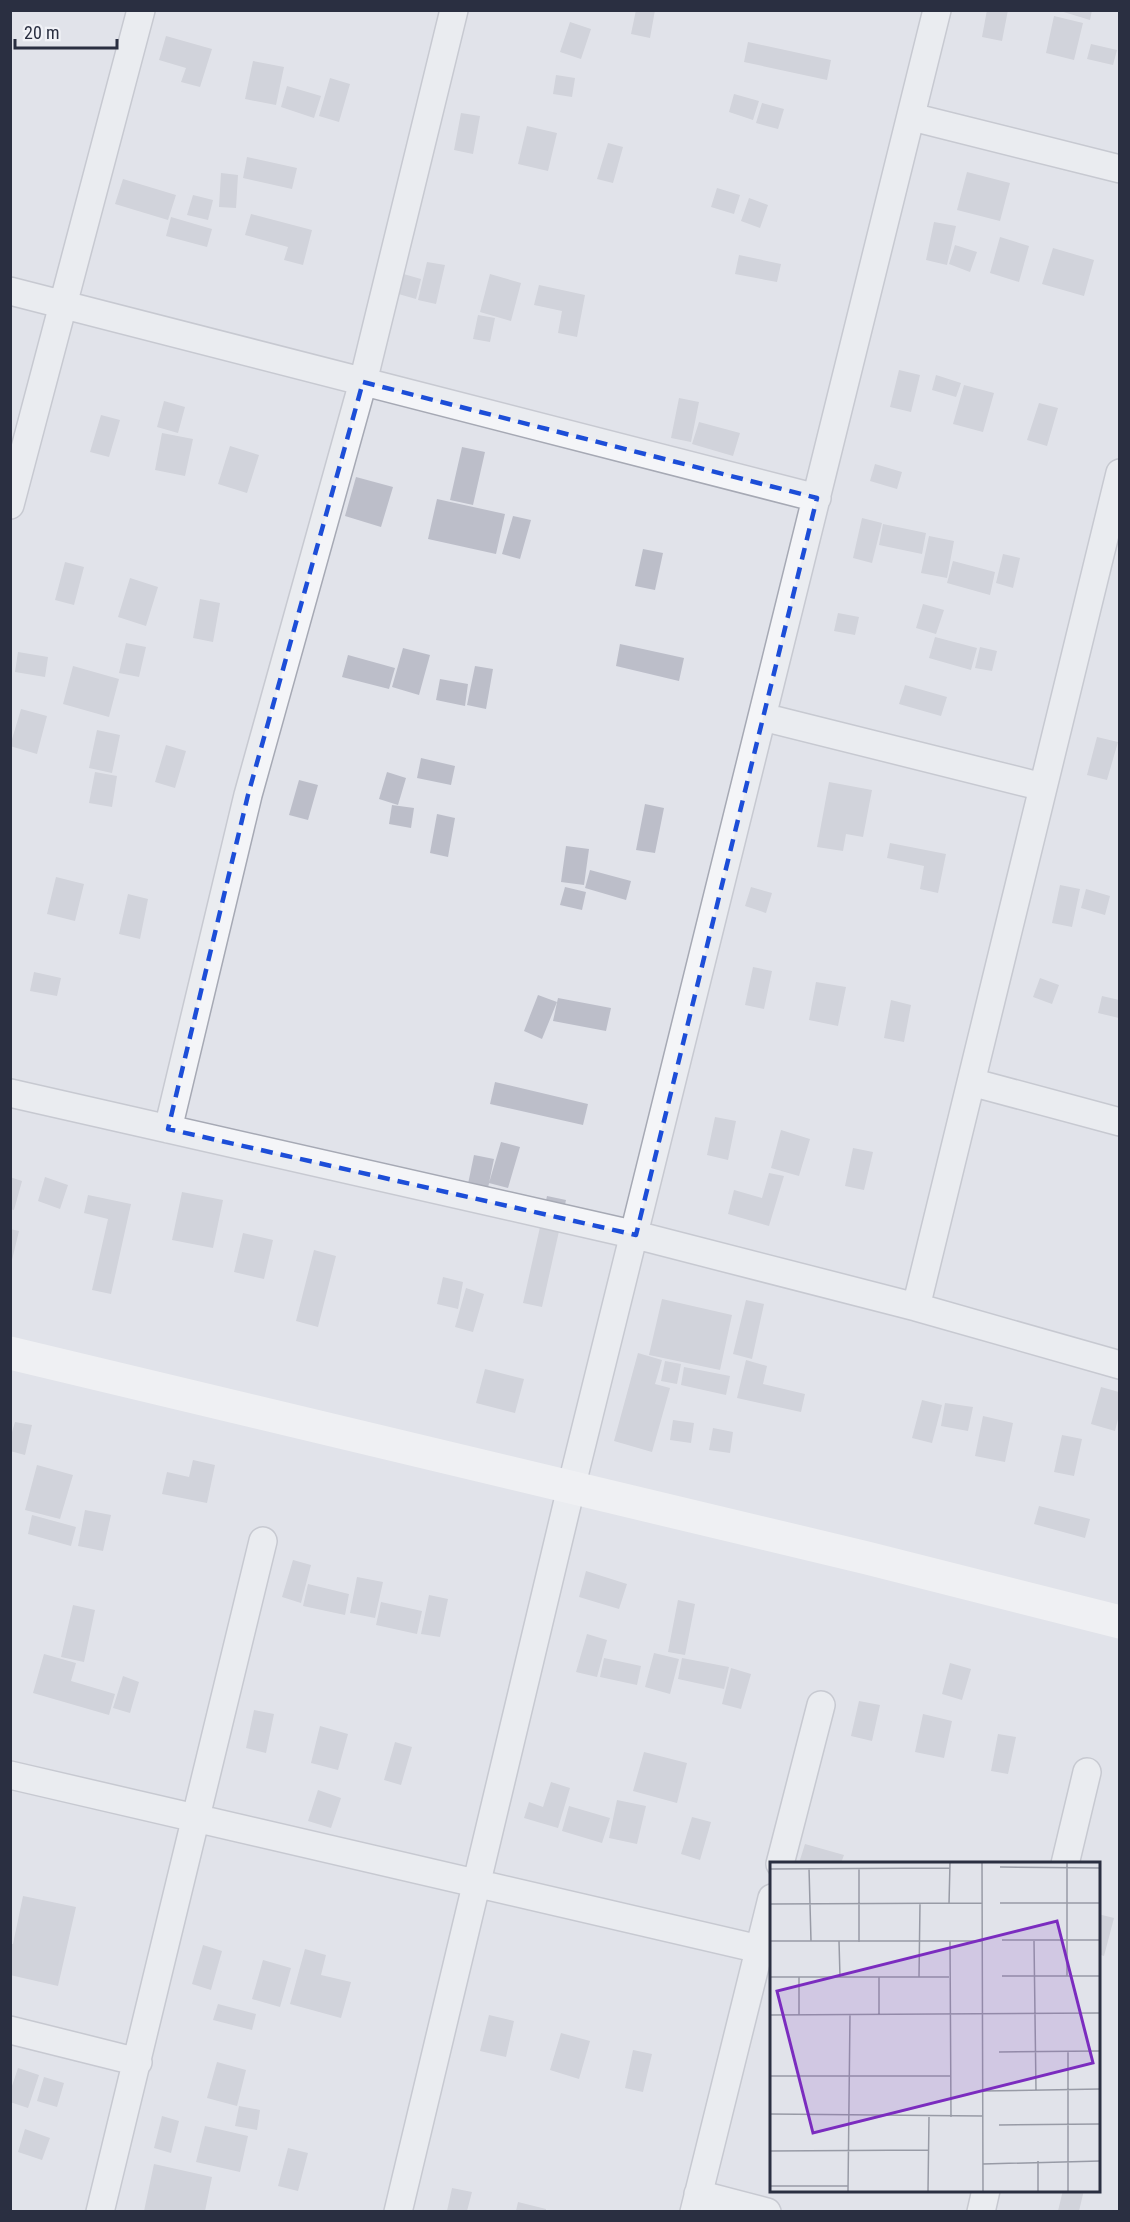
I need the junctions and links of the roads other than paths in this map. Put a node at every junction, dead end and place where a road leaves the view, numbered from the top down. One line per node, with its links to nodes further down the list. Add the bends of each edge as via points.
1 (141, 10): 7 (street)
2 (454, 10): 8 (street)
3 (937, 10): 4 (street)
4 (912, 117): 5 (street); 10 (street)
5 (1119, 169)
6 (10, 291): 7 (street)
7 (63, 306): 8 (street); 11 (street)
8 (363, 382): 10 (street); 17 (street, via 248,795)
9 (1118, 486): 13 (street)
10 (818, 498): 12 (street)
11 (10, 505)
12 (764, 717): 13 (street); 18 (street)
13 (1043, 787): 14 (street)
14 (970, 1082): 16 (street); 19 (street)
15 (10, 1093): 17 (street)
16 (1119, 1122)
17 (168, 1129): 18 (street)
18 (636, 1234): 19 (street); 22 (street)
19 (916, 1307): 21 (street)
20 (10, 1353): 22 (street)
21 (1119, 1365)
22 (571, 1488): 24 (street); 31 (street)
23 (263, 1541): 28 (street)
24 (1119, 1622)
25 (821, 1705): 29 (street)
26 (1088, 1772): 30 (street)
27 (10, 1775): 28 (street)
28 (196, 1820): 31 (street); 35 (street)
29 (780, 1862)
30 (1065, 1862)
31 (476, 1885): 33 (street); 39 (street)
32 (770, 1907): 33 (street)
33 (765, 1951): 37 (street)
34 (10, 2030): 35 (street)
35 (138, 2062): 38 (street)
36 (986, 2192): 41 (street)
37 (696, 2203): 40 (street)
38 (100, 2211)
39 (398, 2211)
40 (767, 2211)
41 (981, 2211)

